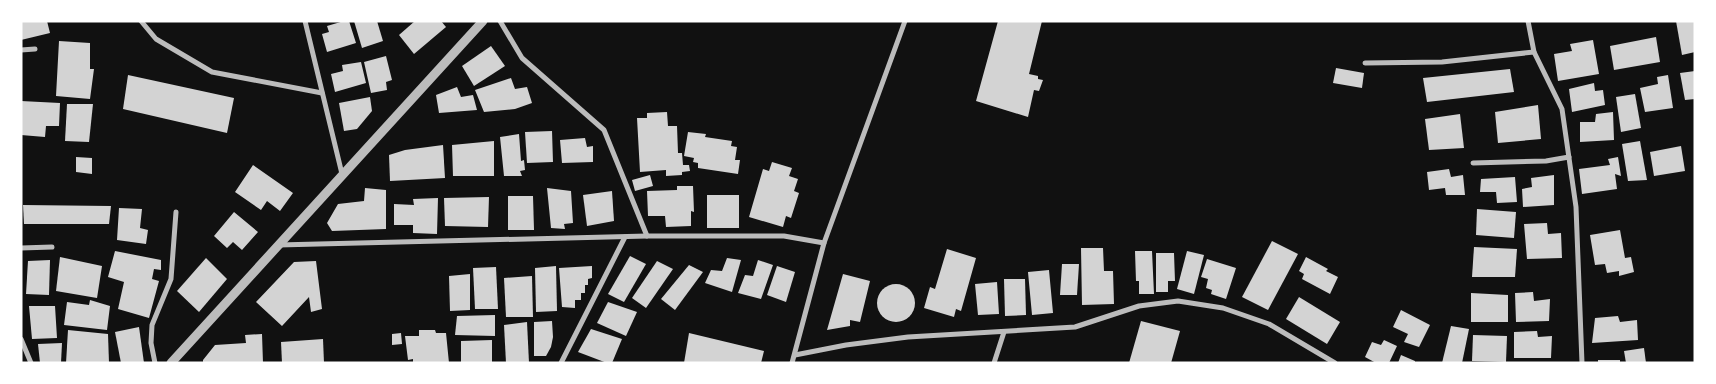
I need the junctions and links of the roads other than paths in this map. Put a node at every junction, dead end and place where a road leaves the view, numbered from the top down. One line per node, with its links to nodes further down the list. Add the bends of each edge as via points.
1 (140, 21): 11 (street, via 156,39 212,72)
2 (305, 21): 11 (street)
3 (483, 21): 14 (street)
4 (500, 21): 16 (street, via 522,58 604,130)
5 (905, 21): 18 (street)
6 (1528, 21): 9 (street)
7 (21, 50): 8 (street)
8 (35, 50)
9 (1534, 52): 10 (street, via 1442,62); 12 (street, via 1562,109)
10 (1365, 63)
11 (322, 93): 14 (street)
12 (1569, 157): 13 (street, via 1546,161); 32 (street, via 1576,207)
13 (1473, 163)
14 (342, 174): 19 (street)
15 (176, 212): 26 (street, via 171,279 152,325)
16 (647, 236): 17 (street); 18 (street, via 784,236)
17 (625, 237): 19 (street); 28 (street)
18 (824, 243): 24 (street)
19 (278, 245): 27 (street)
20 (52, 247): 21 (street)
21 (21, 248)
22 (1004, 332): 24 (street, via 908,337); 30 (street); 31 (street, via 1075,327 1139,306 1178,301 1223,308 1269,324)
23 (21, 339): 25 (street)
24 (795, 355): 29 (street)
25 (31, 363)
26 (155, 363)
27 (171, 363)
28 (561, 363)
29 (792, 363)
30 (994, 363)
31 (1335, 363)
32 (1582, 363)

